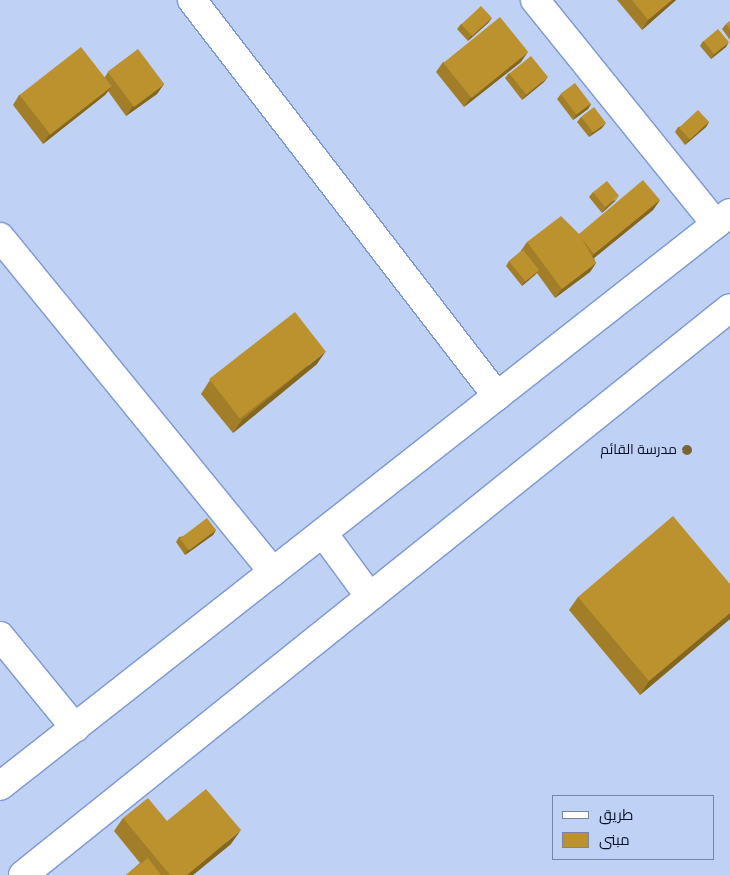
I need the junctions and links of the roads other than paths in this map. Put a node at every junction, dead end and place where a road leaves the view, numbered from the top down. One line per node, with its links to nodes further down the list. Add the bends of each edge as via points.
1 (192, 0): 6 (street)
2 (535, 0): 3 (street)
3 (723, 219): 6 (street)
4 (0, 237): 8 (street)
5 (730, 308): 9 (street)
6 (497, 396): 7 (street)
7 (323, 533): 8 (street); 9 (street)
8 (273, 572): 11 (street)
9 (370, 597): 13 (street)
10 (0, 636): 11 (street)
11 (75, 728): 12 (street)
12 (0, 786)
13 (23, 875)

